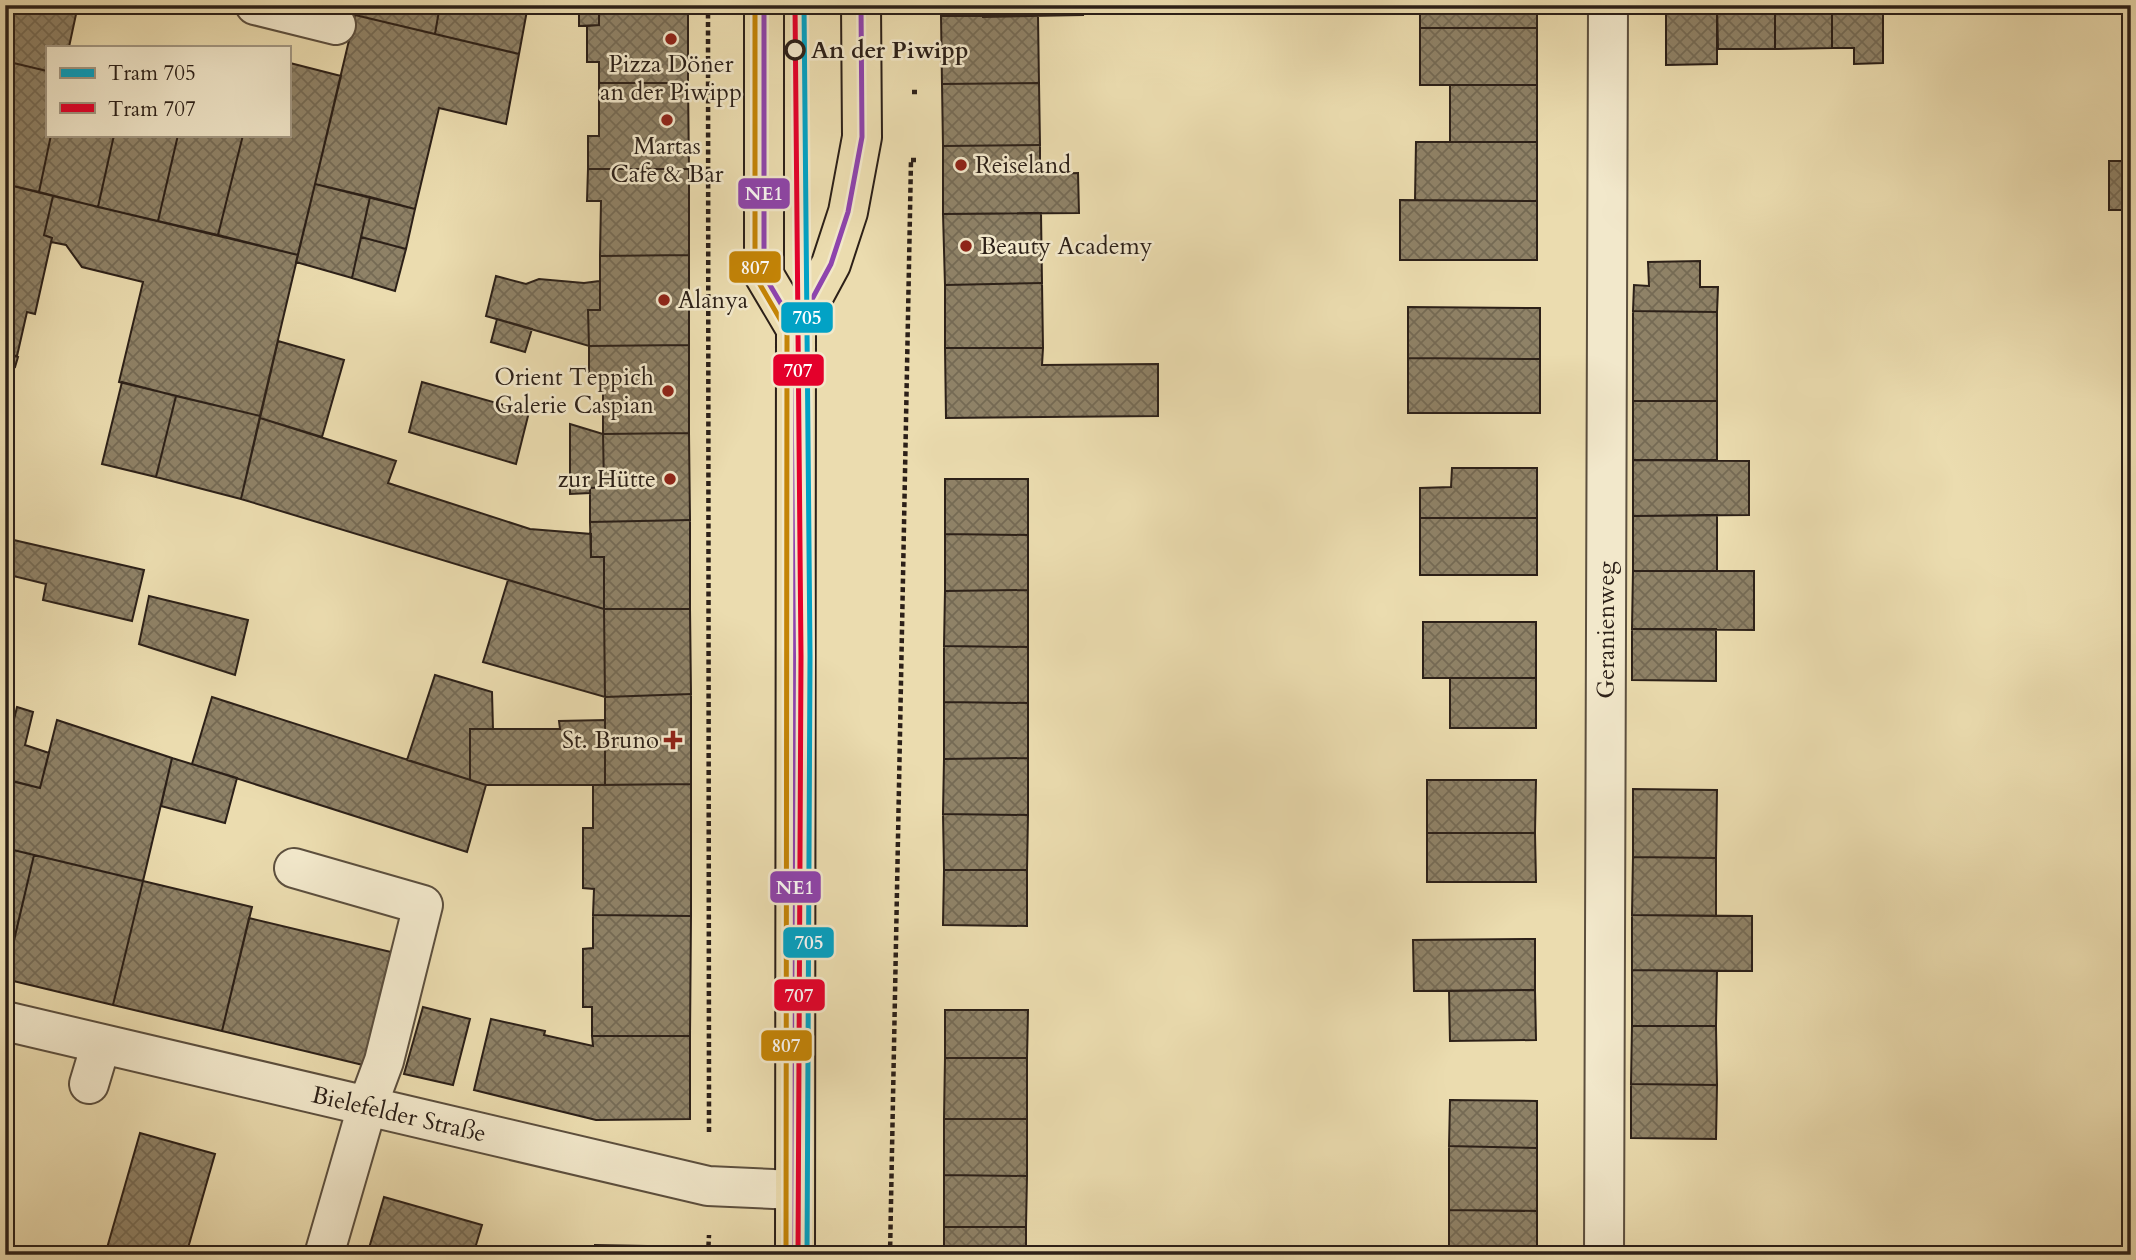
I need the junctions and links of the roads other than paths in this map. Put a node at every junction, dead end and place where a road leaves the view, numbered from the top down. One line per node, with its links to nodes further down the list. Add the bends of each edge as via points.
1 (255, 5): 5 (street)
2 (764, 5): 6 (main road, via 764,275)
3 (860, 5): 6 (main road, via 862,137 848,212 831,264)
4 (1608, 5): 15 (street, Geranienweg)
5 (337, 25)
6 (796, 329): 12 (main road)
7 (294, 868): 11 (street, via 423,905 384,1061)
8 (5, 1021): 9 (street, Bielefelder Straße)
9 (101, 1044): 10 (street); 11 (street, Bielefelder Straße)
10 (89, 1084)
11 (367, 1107): 12 (street, Bielefelder Straße, via 708,1186); 13 (street)
12 (795, 1191): 14 (main road)
13 (324, 1255)
14 (795, 1255)
15 (1604, 1255)

